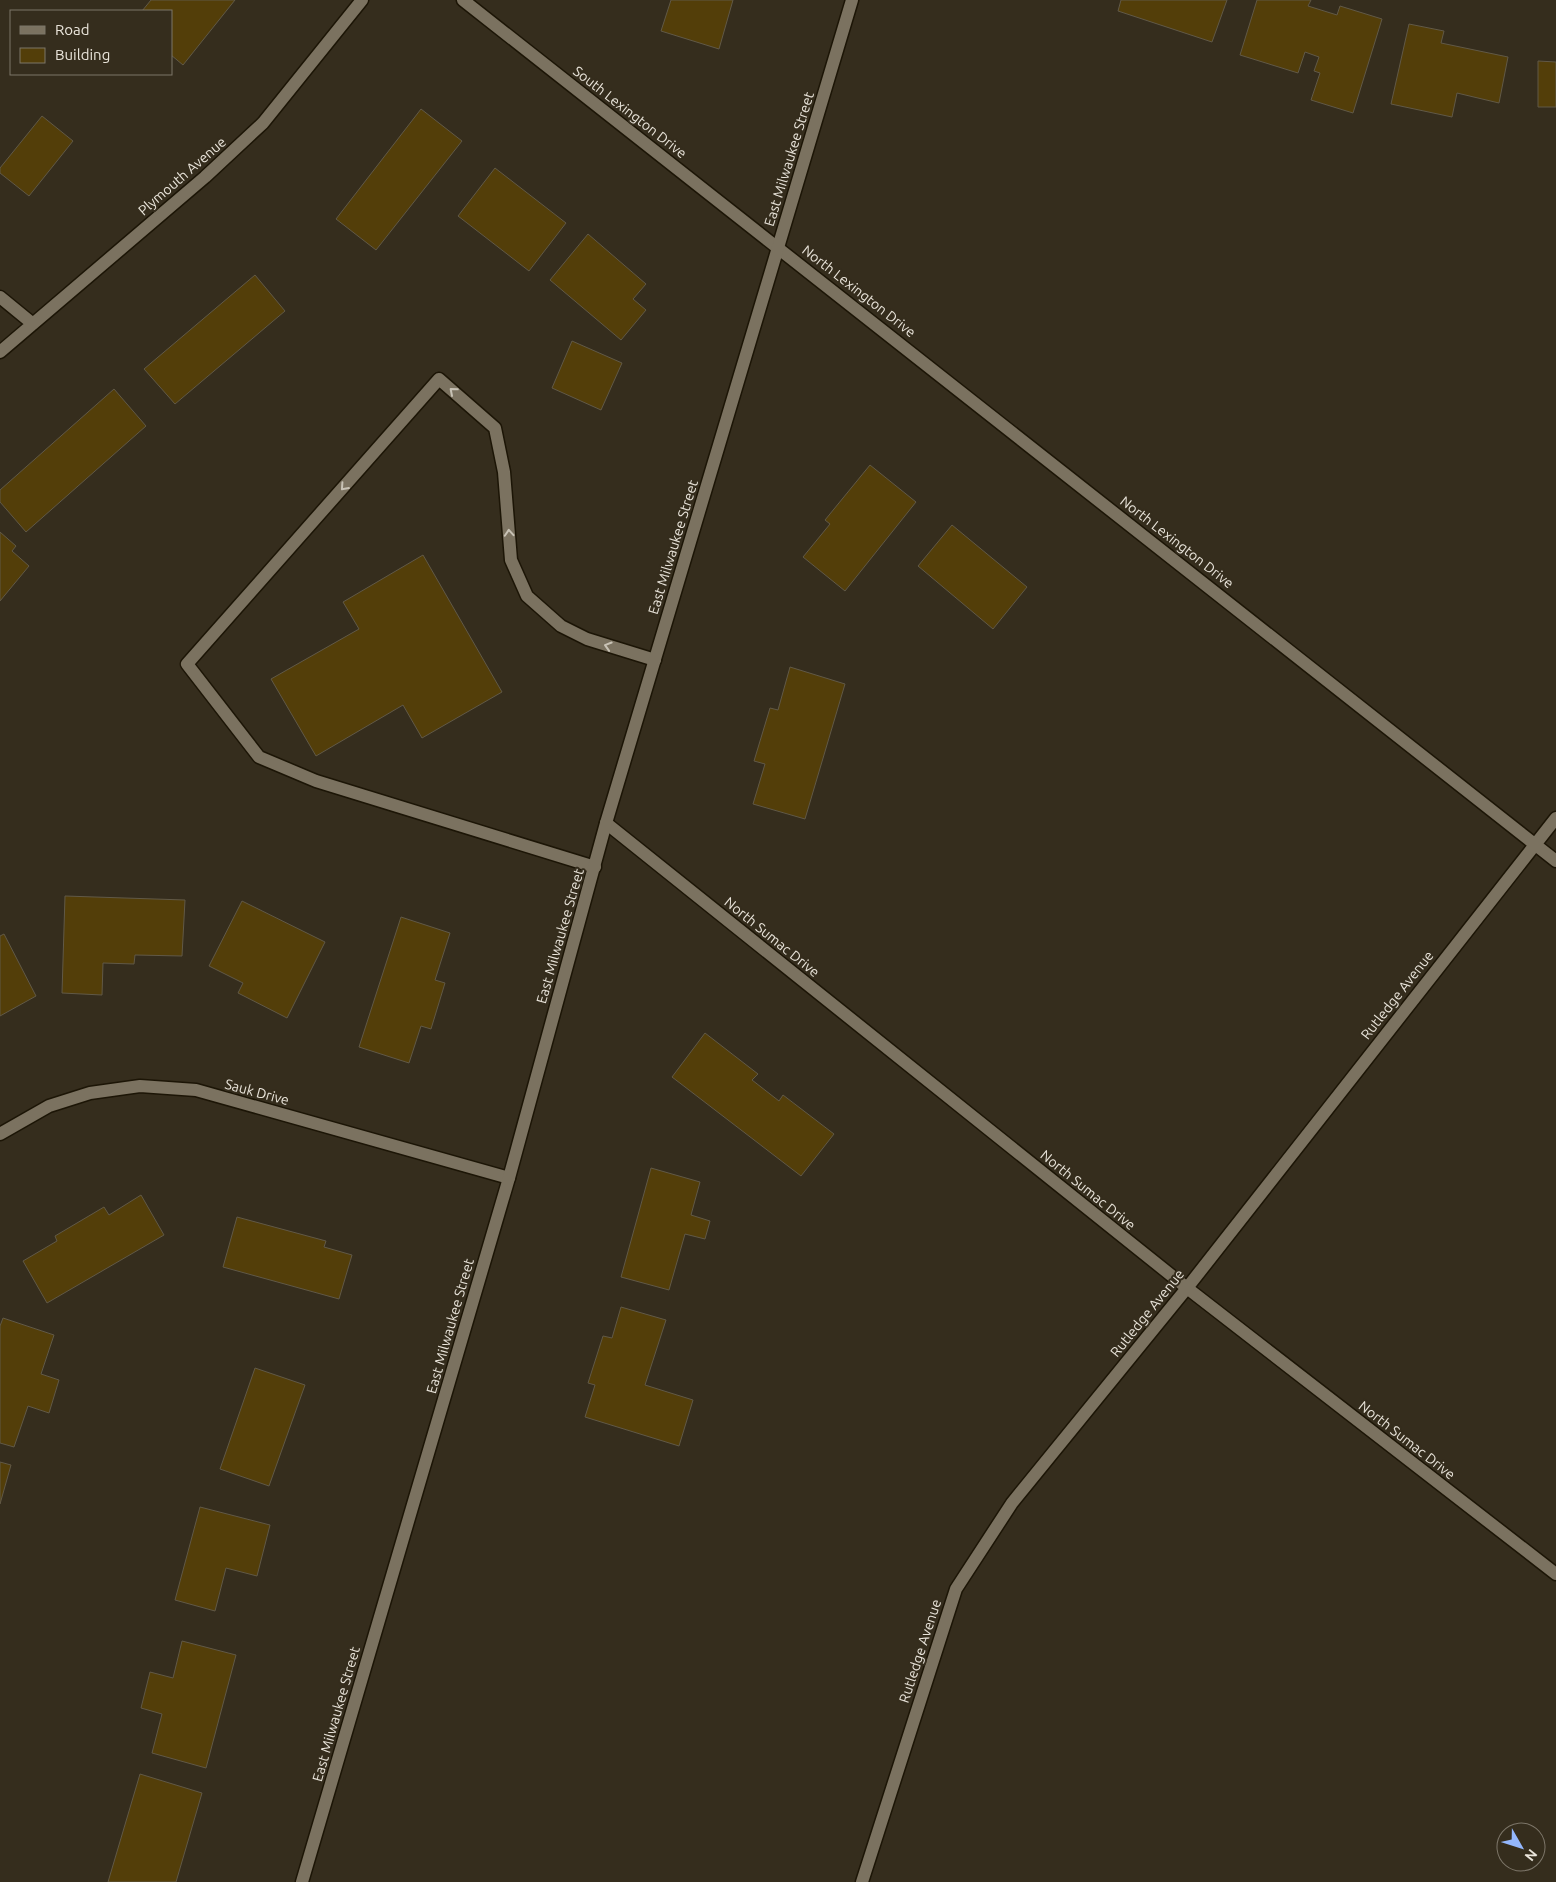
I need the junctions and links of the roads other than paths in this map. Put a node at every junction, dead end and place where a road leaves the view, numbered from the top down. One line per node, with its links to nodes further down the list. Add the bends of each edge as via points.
1 (362, 0): 6 (street, Plymouth Avenue, via 263,123)
2 (463, 0): 4 (street, South Lexington Drive)
3 (852, 0): 4 (street, East Milwaukee Street)
4 (778, 247): 8 (street, East Milwaukee Street); 11 (street, North Lexington Drive)
5 (0, 298): 6 (street)
6 (33, 324): 7 (street, Plymouth Avenue)
7 (0, 352)
8 (655, 660): 10 (street, East Milwaukee Street); 13 (street, one-way to 13, via 587,639 561,626 527,596 511,560 504,472 495,428 439,379 187,664 259,757 316,781)
9 (1556, 818): 11 (street, Rutledge Avenue)
10 (606, 823): 13 (street, East Milwaukee Street); 16 (street, North Sumac Drive)
11 (1535, 844): 12 (street, North Lexington Drive); 16 (street, Rutledge Avenue)
12 (1556, 861)
13 (595, 867): 15 (street, East Milwaukee Street)
14 (0, 1134): 15 (street, Sauk Drive, via 49,1106 90,1093 140,1086 196,1090)
15 (509, 1178): 18 (street, East Milwaukee Street)
16 (1187, 1288): 17 (street, North Sumac Drive); 19 (street, Rutledge Avenue, via 1012,1503 956,1589)
17 (1556, 1574)
18 (302, 1882)
19 (862, 1882)

